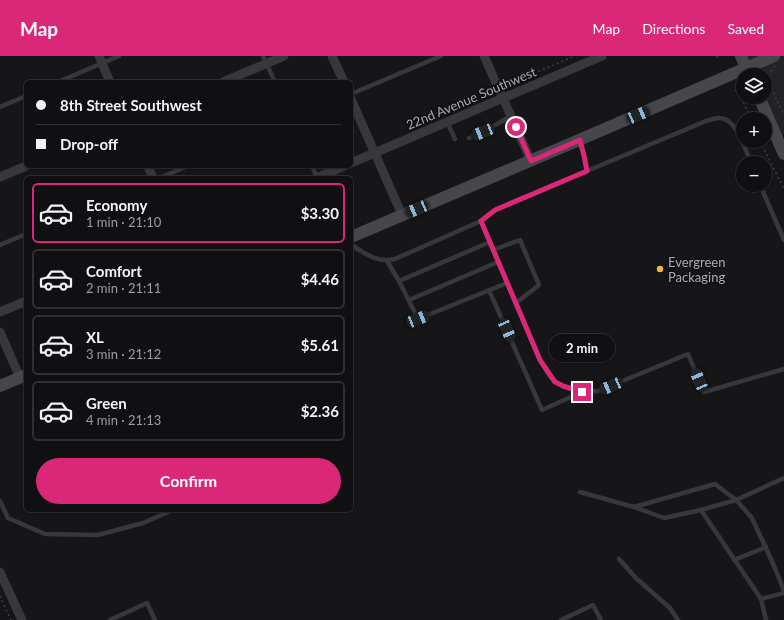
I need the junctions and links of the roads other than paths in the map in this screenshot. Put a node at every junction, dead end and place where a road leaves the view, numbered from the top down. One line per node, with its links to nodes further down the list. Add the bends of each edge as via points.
1 (119, 56): 8 (lane)
2 (284, 56): 9 (street)
3 (332, 56): 18 (street)
4 (441, 56): 19 (lane)
5 (484, 56): 21 (street)
6 (602, 56): 21 (street, 22nd Avenue Southwest)
7 (741, 56): 11 (main road)
8 (100, 60): 14 (lane); 15 (street)
9 (265, 60): 16 (street); 17 (lane)
10 (775, 60): 12 (main road)
11 (746, 68)
12 (757, 68)
13 (736, 77): 29 (main road)
14 (62, 80)
15 (109, 80)
16 (227, 80)
17 (274, 80)
18 (343, 80)
19 (353, 93)
20 (24, 97): 24 (lane)
21 (503, 98): 25 (street); 26 (street, 22nd Avenue Southwest)
22 (353, 104): 30 (street)
23 (762, 104): 31 (main road)
24 (0, 107)
25 (511, 116): 27 (lane); 33 (street)
26 (447, 122): 28 (lane); 30 (street, 22nd Avenue Southwest)
27 (469, 138)
28 (455, 139)
29 (580, 140): 33 (main road); 38 (lane)
30 (375, 153): 34 (street, 22nd Avenue Southwest); 43 (street)
31 (784, 154)
32 (748, 156): 38 (lane, via 736,128 728,120 718,118)
33 (531, 161): 43 (main road)
34 (353, 162)
35 (24, 167): 41 (street)
36 (183, 168): 39 (lane)
37 (339, 168): 40 (street)
38 (587, 171): 44 (lane, via 495,210)
39 (164, 176)
40 (321, 176)
41 (0, 177)
42 (763, 192): 47 (lane)
43 (402, 215): 46 (main road)
44 (481, 221): 48 (lane); 52 (lane)
45 (24, 235): 49 (lane)
46 (353, 236)
47 (784, 240)
48 (490, 242): 51 (lane); 54 (lane)
49 (0, 245)
50 (353, 246): 52 (lane, via 372,258)
51 (494, 250): 53 (lane); 59 (lane, via 520,240 539,285)
52 (387, 261): 54 (lane)
53 (498, 262): 55 (lane); 57 (lane)
54 (399, 281): 57 (lane)
55 (507, 283): 56 (lane); 59 (lane)
56 (490, 290): 57 (lane, via 418,319); 65 (lane, via 542,410)
57 (409, 300)
58 (24, 302): 60 (street)
59 (516, 303): 65 (lane, via 549,375 555,382)
60 (0, 312)
61 (0, 332): 63 (street)
62 (784, 369): 65 (lane, via 704,392 688,354 598,391)
63 (23, 376): 64 (main road)
64 (0, 386)
65 (582, 392)
66 (784, 478): 68 (lane)
67 (580, 492): 70 (lane)
68 (736, 500): 70 (lane, via 715,484); 71 (lane); 73 (lane, via 752,518)
69 (0, 501): 72 (lane, via 8,518 45,534 98,535 142,523)
70 (634, 507): 71 (lane, via 664,518)
71 (701, 510): 75 (lane)
72 (168, 512)
73 (766, 548): 75 (lane); 77 (lane)
74 (619, 558): 84 (lane, via 636,578 670,608)
75 (734, 560): 78 (lane)
76 (0, 572): 79 (street)
77 (784, 592): 78 (lane)
78 (761, 599): 85 (lane)
79 (22, 620)
80 (110, 620): 81 (lane, via 147,603)
81 (155, 620)
82 (561, 620): 83 (lane, via 593,605)
83 (601, 620)
84 (678, 620)
85 (766, 620)

